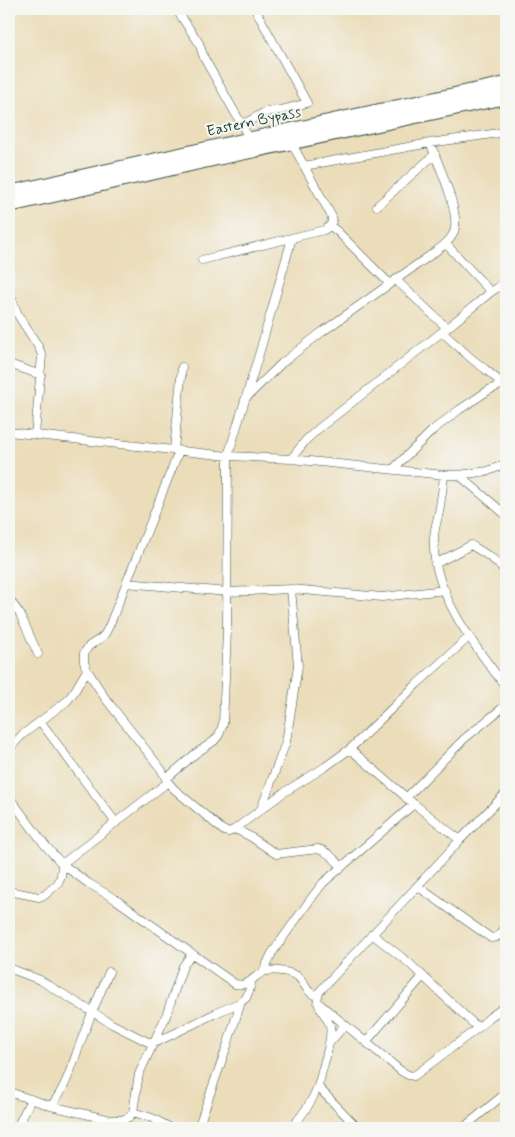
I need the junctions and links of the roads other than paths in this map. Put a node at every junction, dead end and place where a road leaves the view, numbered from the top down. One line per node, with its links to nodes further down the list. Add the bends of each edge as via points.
1 (176, 9): 5 (street, via 199,43 204,58)
2 (254, 9): 5 (street, via 308,102 265,112)
3 (506, 84): 7 (highway, Eastern Bypass)
4 (506, 97): 8 (highway, Eastern Bypass)
5 (242, 125): 7 (street)
6 (506, 132): 9 (street)
7 (248, 139): 12 (highway, Eastern Bypass)
8 (291, 142): 11 (street); 13 (highway, Eastern Bypass)
9 (430, 143): 10 (street); 11 (street)
10 (435, 154): 14 (street); 17 (street, via 455,213 456,226)
11 (304, 166): 15 (street, via 332,217)
12 (9, 193)
13 (9, 205)
14 (377, 206)
15 (330, 226): 16 (street); 19 (street)
16 (292, 238): 18 (street); 28 (street)
17 (446, 244): 19 (street); 22 (street)
18 (202, 260)
19 (393, 282): 23 (street); 28 (street, via 282,363)
20 (506, 282): 22 (street)
21 (9, 291): 26 (street, via 18,315 42,355)
22 (491, 292): 23 (street)
23 (445, 330): 27 (street, via 472,359); 33 (street, via 318,429)
24 (9, 364): 26 (street)
25 (182, 366): 31 (street)
26 (41, 375): 30 (street)
27 (504, 384): 35 (street, via 489,390 434,429)
28 (246, 398): 32 (street)
29 (9, 434): 30 (street)
30 (35, 435): 31 (street)
31 (176, 450): 32 (street); 41 (street)
32 (228, 456): 33 (street); 44 (street)
33 (291, 459): 35 (street)
34 (506, 464): 37 (street, via 488,471)
35 (393, 469): 36 (street)
36 (444, 475): 37 (street); 39 (street, via 434,539)
37 (459, 475): 38 (street)
38 (506, 514)
39 (435, 564): 40 (street, via 471,545 496,561); 43 (street)
40 (506, 572)
41 (126, 582): 44 (street); 48 (street, via 105,634 84,653)
42 (292, 589): 43 (street, via 382,597); 44 (street); 59 (street, via 298,666 286,742)
43 (445, 590): 46 (street)
44 (228, 592): 54 (street, via 223,724 214,741)
45 (9, 599): 47 (street, via 20,614)
46 (468, 637): 49 (street); 53 (street)
47 (38, 654)
48 (87, 670): 51 (street, via 67,701); 54 (street)
49 (506, 687)
50 (506, 705): 57 (street, via 464,739)
51 (40, 721): 52 (street); 60 (street)
52 (9, 749)
53 (350, 749): 57 (street); 59 (street)
54 (167, 781): 60 (street); 61 (street, via 224,831)
55 (506, 793): 62 (street)
56 (9, 797): 63 (street)
57 (406, 798): 58 (street)
58 (414, 804): 62 (street); 64 (street)
59 (261, 809): 61 (street)
60 (116, 823): 63 (street)
61 (235, 829): 64 (street, via 276,854 318,848)
62 (460, 840): 65 (street)
63 (62, 864): 66 (street, via 58,883 45,895 39,897); 69 (street)
64 (342, 867): 72 (street, via 323,883 310,900 272,953)
65 (417, 886): 67 (street, via 491,938 501,935); 68 (street)
66 (9, 891)
67 (506, 926)
68 (372, 934): 73 (street); 75 (street, via 319,992)
69 (192, 954): 74 (street, via 235,984 247,984); 83 (street, via 183,966 166,1016)
70 (9, 968): 78 (street, via 40,980)
71 (109, 972): 78 (street)
72 (263, 972): 74 (street); 75 (street, via 282,971 295,975)
73 (423, 976): 80 (street); 82 (street)
74 (252, 980): 76 (street, via 246,998)
75 (317, 999): 79 (street); 81 (street, via 330,1024)
76 (241, 1002): 83 (street); 92 (street)
77 (506, 1006): 80 (street)
78 (92, 1012): 83 (street); 88 (street, via 66,1083)
79 (345, 1025): 81 (street); 82 (street)
80 (478, 1028): 82 (street, via 414,1076 401,1072)
81 (330, 1042): 84 (street)
82 (366, 1042)
83 (152, 1043): 89 (street, via 139,1074)
84 (318, 1087): 93 (street, via 302,1116); 94 (street)
85 (9, 1092): 87 (street)
86 (506, 1093): 95 (street)
87 (31, 1099): 88 (street); 90 (street)
88 (51, 1106): 89 (street, via 111,1120 122,1120)
89 (133, 1112): 91 (street)
90 (17, 1128)
91 (171, 1128)
92 (198, 1128)
93 (291, 1128)
94 (358, 1128)
95 (463, 1128)

